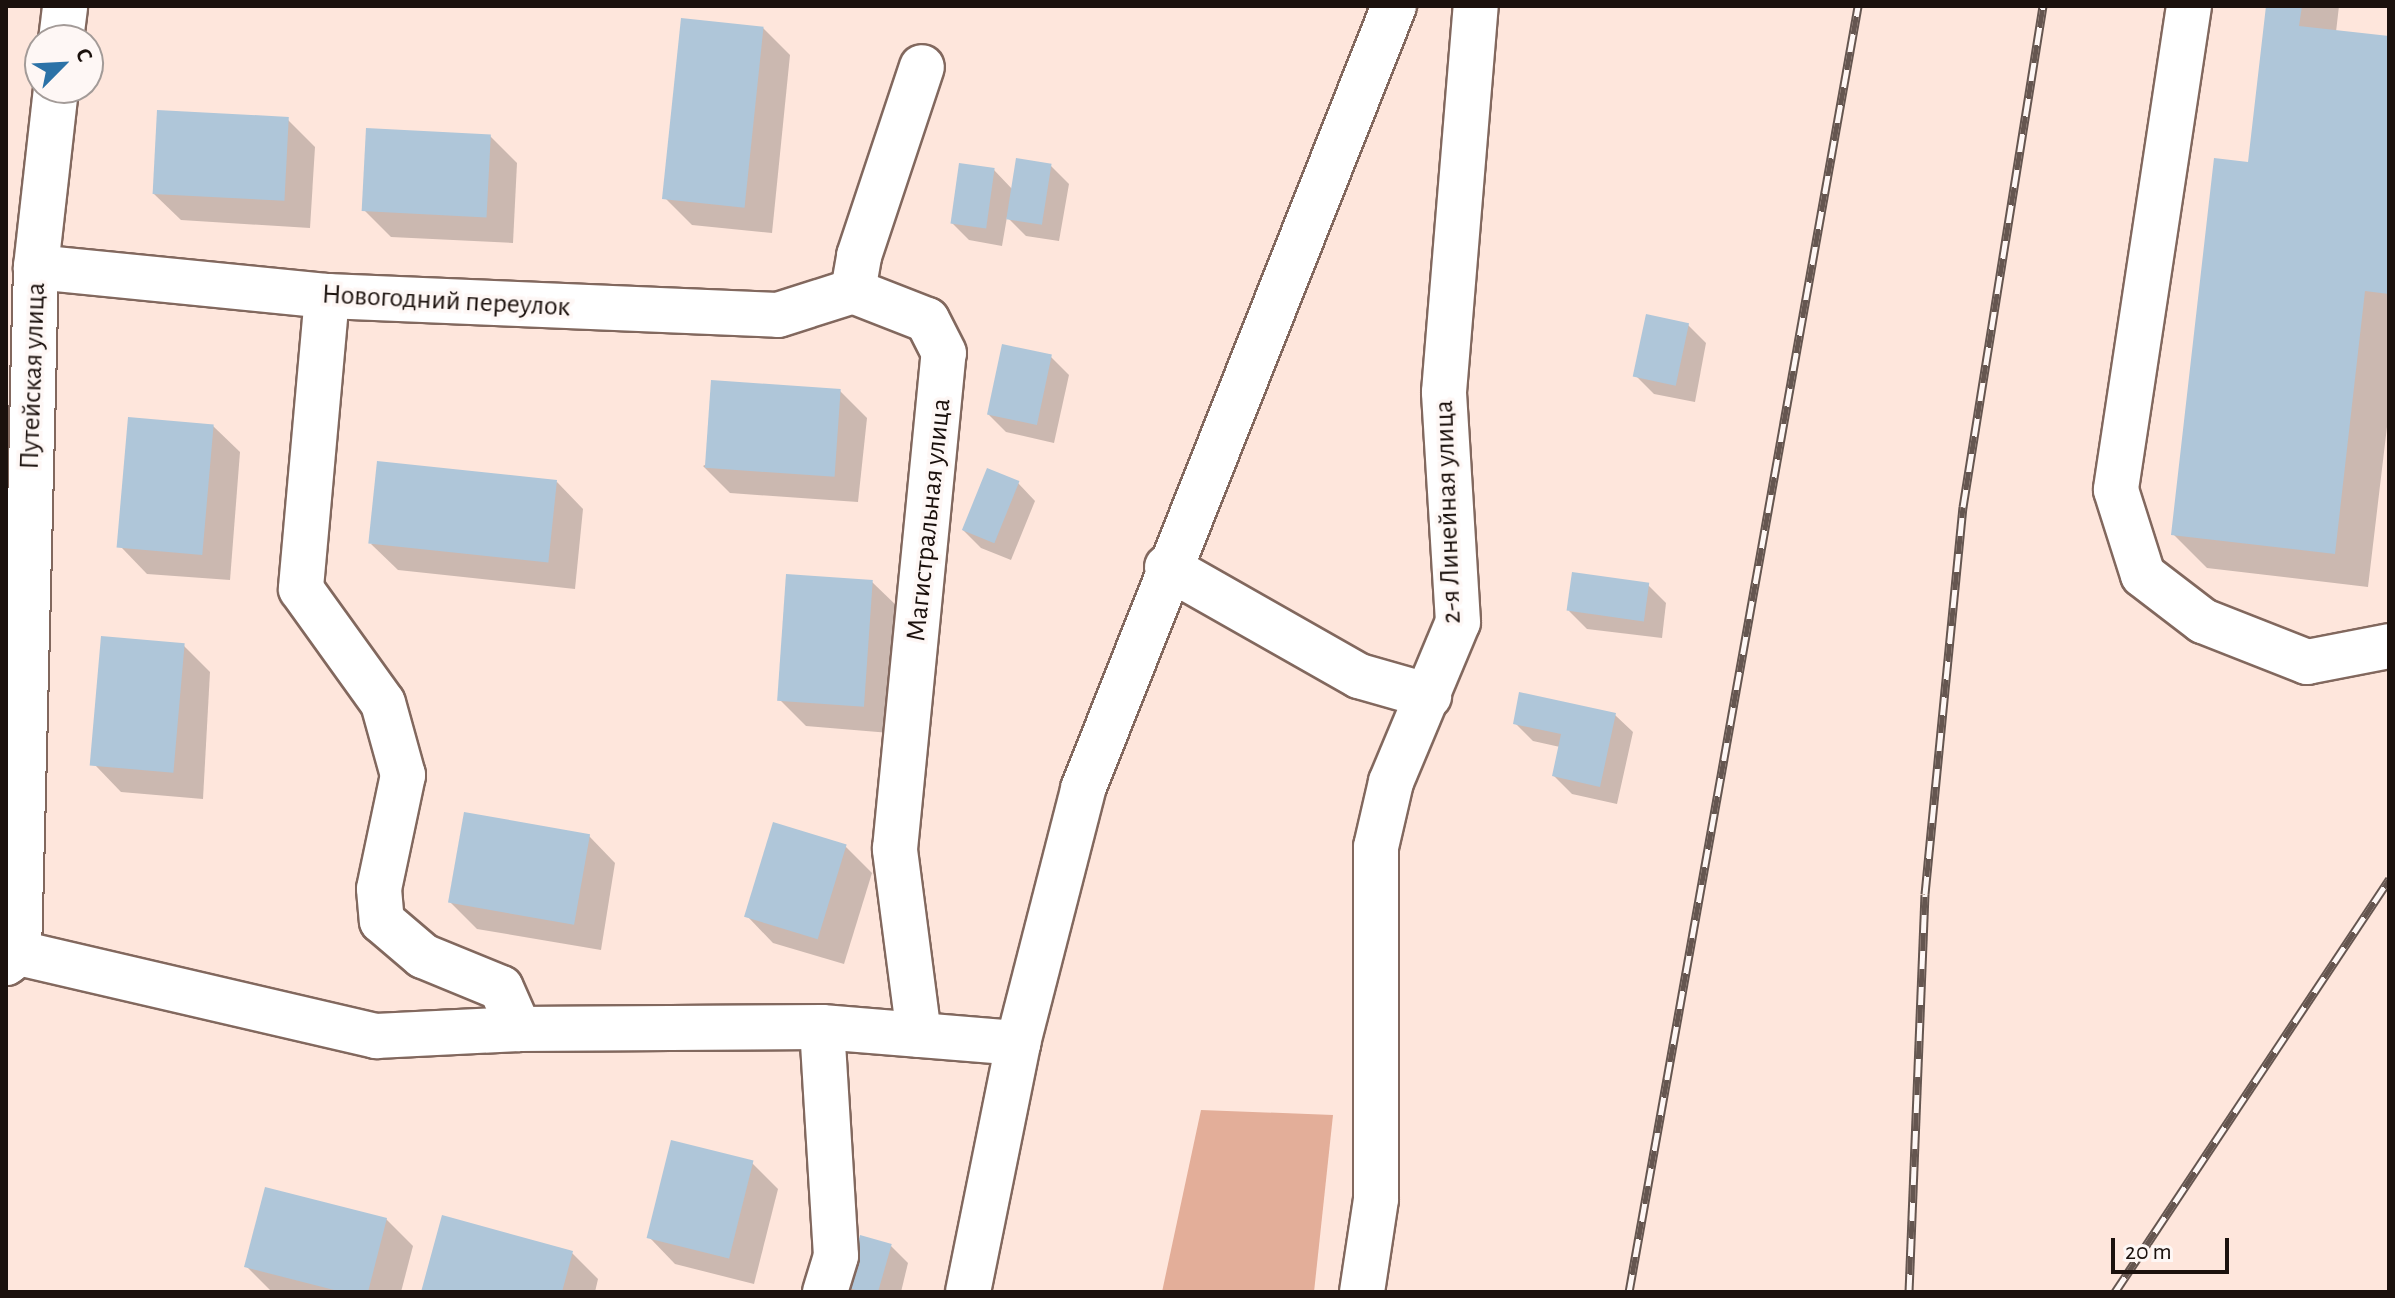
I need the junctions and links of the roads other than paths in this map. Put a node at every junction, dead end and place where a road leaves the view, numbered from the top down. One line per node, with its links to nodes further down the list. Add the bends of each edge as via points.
1 (1394, 6): 9 (street)
2 (1476, 6): 11 (street, 2-я Линейная улица, via 1444,392 1458,622)
3 (2189, 6): 10 (street, via 2116,490 2120,504 2143,575 2203,621 2307,662)
4 (922, 67): 7 (street, via 859,256)
5 (54, 104): 6 (street, Путейская улица)
6 (36, 267): 8 (street, Новогодний переулок); 12 (street, Путейская улица)
7 (853, 291): 8 (street, Новогодний переулок, via 778,315); 15 (street, Магистральная улица, via 927,320 944,353 895,849)
8 (327, 296): 14 (street, via 301,589 383,703 403,775 379,889 382,921 423,956 501,988)
9 (1167, 567): 11 (street, via 1359,676); 16 (street, via 1083,789)
10 (2389, 646)
11 (1429, 696): 19 (street, 2-я Линейная улица, via 1391,782 1376,847 1376,1199)
12 (13, 958): 14 (street, via 376,1036)
13 (822, 1027): 14 (street); 15 (street); 17 (street, via 836,1256)
14 (519, 1029)
15 (919, 1035): 16 (street)
16 (1018, 1043): 18 (street)
17 (825, 1292)
18 (968, 1292)
19 (1362, 1292)

